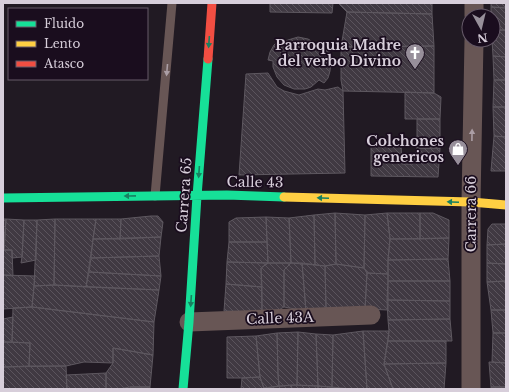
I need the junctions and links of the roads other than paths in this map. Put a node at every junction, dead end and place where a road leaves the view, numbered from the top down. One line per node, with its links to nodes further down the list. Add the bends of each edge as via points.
1 (172, 3): 4 (lane, one-way to 4)
2 (212, 3): 5 (street, Carrera 65, one-way to 5)
3 (474, 48): 7 (street, Carrera 66, one-way to 3)
4 (155, 196): 5 (street, Calle 43); 6 (street, Calle 43, one-way to 6)
5 (197, 196): 7 (street, Calle 43, one-way to 5); 10 (street, Carrera 65, one-way to 10)
6 (3, 198)
7 (471, 202): 8 (street, Calle 43); 12 (street, Carrera 66)
8 (506, 205)
9 (371, 315): 10 (street, Calle 43A)
10 (189, 322): 11 (street, Carrera 65)
11 (183, 389)
12 (471, 389)

